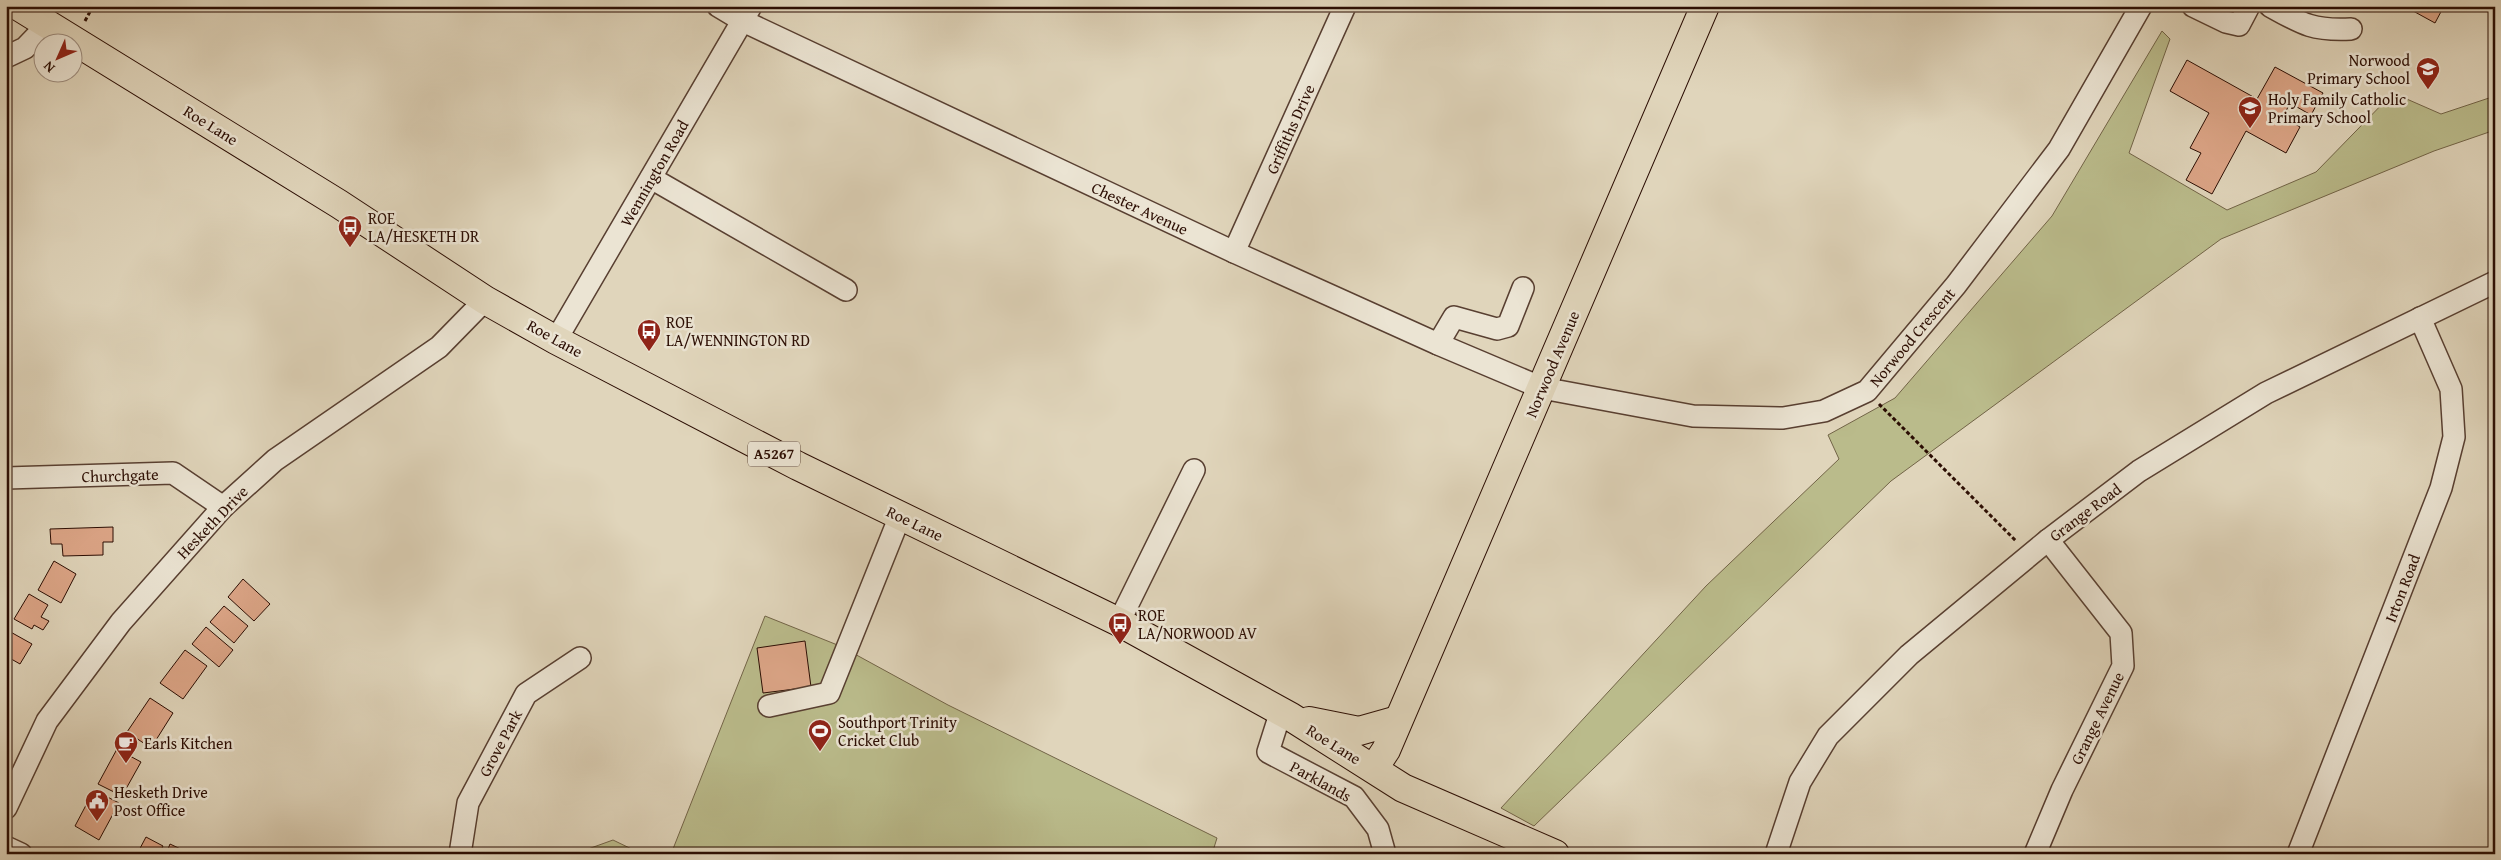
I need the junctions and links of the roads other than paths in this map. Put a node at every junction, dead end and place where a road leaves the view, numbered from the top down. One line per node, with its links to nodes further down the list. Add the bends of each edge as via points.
1 (18, 6): 10 (main road, Roe Lane / A5267)
2 (718, 6): 9 (street, Chester Avenue)
3 (1345, 6): 14 (street, Griffiths Drive)
4 (1705, 6): 22 (main road, Norwood Avenue)
5 (2141, 6): 22 (street, Norwood Crescent, via 2059,149 1956,286 1867,391 1824,411 1783,418 1693,416)
6 (2193, 6): 7 (street, via 2239,25)
7 (2249, 6)
8 (2270, 6): 11 (street, via 2306,26 2326,30)
9 (747, 14): 13 (street, Wennington Road); 14 (street, Chester Avenue)
10 (48, 24): 12 (street, via 26,48); 18 (main road, Roe Lane / A5267, via 339,204)
11 (2351, 29)
12 (6, 57)
13 (652, 178): 17 (street); 20 (street, Wennington Road)
14 (1234, 252): 21 (street, Chester Avenue)
15 (2495, 282): 19 (street, Grange Road)
16 (1523, 288): 21 (street, via 1508,326 1497,329 1454,317)
17 (846, 290)
18 (485, 300): 20 (main road, Roe Lane / A5267); 25 (street, Hesketh Drive, via 439,347 275,460)
19 (2420, 318): 27 (street, Grange Road, via 2266,392 2139,471); 42 (street, Irton Road, via 2451,389 2454,437 2441,488)
20 (556, 340): 26 (main road, Roe Lane / A5267)
21 (1438, 344): 22 (street, Chester Avenue)
22 (1542, 388): 32 (main road, Norwood Avenue)
23 (1194, 470): 28 (street)
24 (6, 478): 25 (street, Churchgate, via 173,474)
25 (223, 507): 34 (street, Hesketh Drive, via 121,622 47,721)
26 (900, 516): 28 (main road, Roe Lane / A5267); 30 (street, via 829,693)
27 (2048, 540): 40 (street, Grange Road, via 1909,655 1828,736 1800,782); 41 (street, Grange Avenue, via 2121,633 2122,666)
28 (1119, 622): 31 (main road, Roe Lane / A5267)
29 (580, 658): 37 (street, Grove Park, via 526,694 468,804)
30 (769, 706)
31 (1286, 714): 32 (main road, via 1359,731); 33 (main road, Roe Lane / A5267); 38 (street, Parklands, via 1268,752 1354,797 1378,829)
32 (1398, 720): 33 (main road, Norwood Avenue, via 1386,750)
33 (1374, 768): 39 (main road, Roe Lane / A5267, via 1403,788)
34 (6, 808)
35 (6, 847): 36 (street)
36 (21, 854)
37 (460, 854)
38 (1386, 854)
39 (1555, 854)
40 (1776, 854)
41 (2035, 854)
42 (2298, 854)

